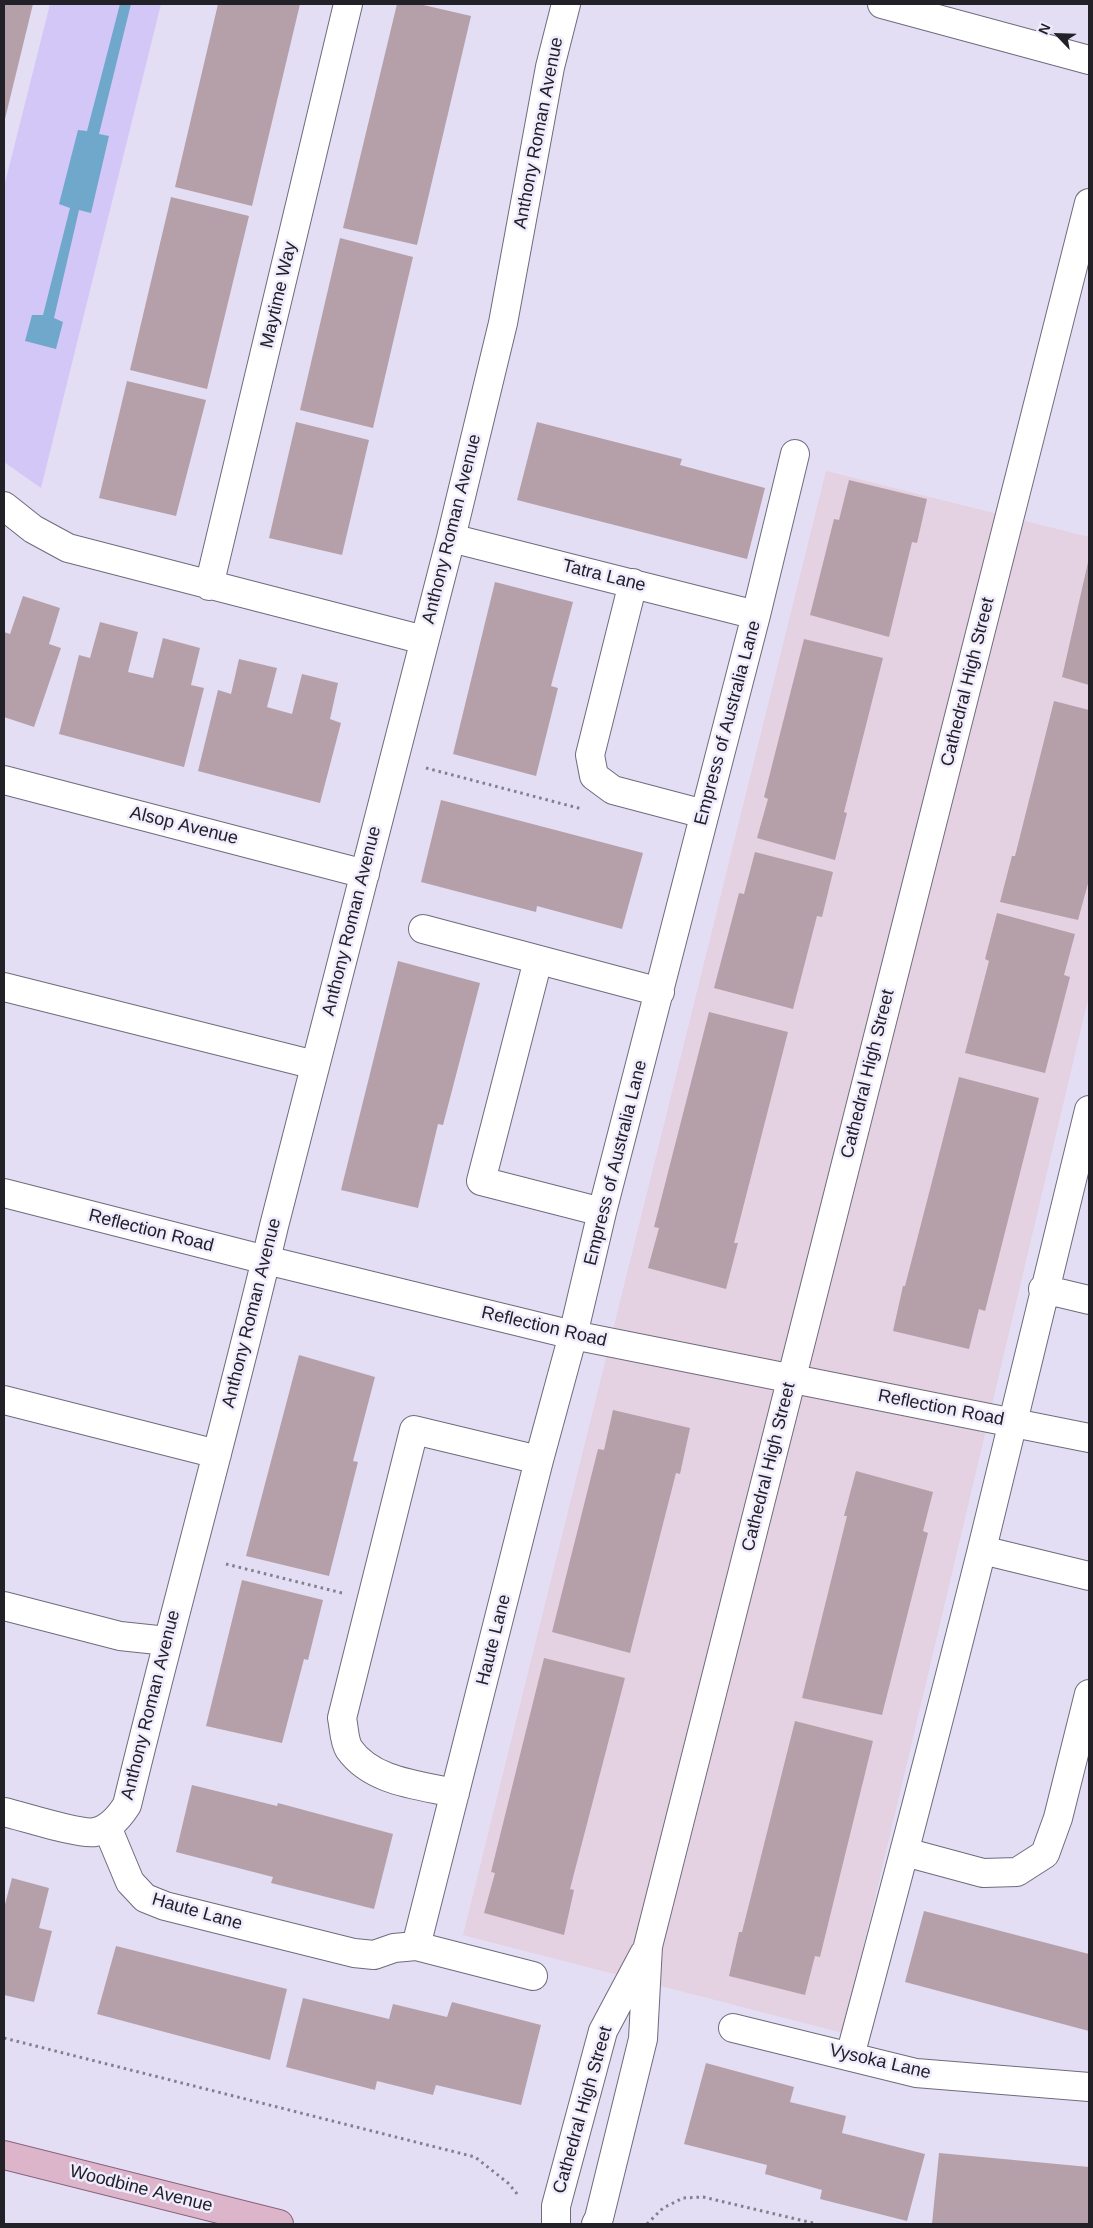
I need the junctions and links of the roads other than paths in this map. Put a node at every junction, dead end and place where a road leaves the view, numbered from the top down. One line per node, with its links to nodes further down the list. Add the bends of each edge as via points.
1 (348, 4): 10 (street, Maytime Way)
2 (566, 4): 8 (street, Anthony Roman Avenue, via 550,67 503,323)
3 (882, 4): 4 (street)
4 (1089, 60)
5 (1089, 203): 28 (street, Cathedral High Street)
6 (795, 454): 11 (street, Empress of Australia Lane)
7 (4, 506): 10 (street, via 34,529 68,548)
8 (451, 538): 9 (street, Tatra Lane); 12 (street, Anthony Roman Avenue)
9 (633, 583): 11 (street, Tatra Lane); 14 (street, via 590,755 594,776 613,790)
10 (209, 586): 12 (street)
11 (756, 614): 14 (street, Empress of Australia Lane)
12 (424, 640): 15 (street, Anthony Roman Avenue)
13 (4, 780): 15 (street, Alsop Avenue)
14 (704, 814): 19 (street, Empress of Australia Lane)
15 (365, 874): 20 (street, Anthony Roman Avenue)
16 (423, 929): 17 (street)
17 (538, 960): 19 (street); 23 (street, via 481,1181)
18 (4, 987): 20 (street)
19 (660, 992): 23 (street, Empress of Australia Lane)
20 (315, 1065): 24 (street, Anthony Roman Avenue)
21 (1089, 1110): 25 (street)
22 (4, 1193): 24 (street, Reflection Road)
23 (602, 1212): 27 (street, Empress of Australia Lane)
24 (266, 1260): 27 (street, Reflection Road); 32 (street, Anthony Roman Avenue)
25 (1043, 1289): 26 (street); 30 (street)
26 (1089, 1300)
27 (573, 1335): 28 (street, Reflection Road); 33 (street, Haute Lane)
28 (791, 1378): 30 (street, Reflection Road); 44 (street, Cathedral High Street)
29 (4, 1400): 32 (street)
30 (1012, 1422): 31 (street, Reflection Road); 34 (street)
31 (1089, 1438)
32 (217, 1454): 37 (street, Anthony Roman Avenue)
33 (539, 1460): 39 (street, Haute Lane); 39 (street, via 414,1430 342,1718 348,1747 366,1766 391,1779)
34 (982, 1550): 35 (street); 42 (street)
35 (1089, 1576)
36 (4, 1606): 37 (street, via 120,1636)
37 (167, 1641): 41 (street, Anthony Roman Avenue, via 127,1805 119,1818)
38 (1089, 1694): 42 (street, via 1058,1818 1044,1854 1017,1872 983,1873)
39 (455, 1793): 43 (street, Haute Lane)
40 (4, 1812): 41 (street, via 81,1832 95,1832)
41 (107, 1827): 43 (street, Haute Lane, via 130,1882 145,1898 165,1906 354,1953 374,1955 394,1948)
42 (905, 1852): 47 (street)
43 (416, 1946): 45 (street, Haute Lane)
44 (648, 1946): 51 (street, Cathedral High Street, via 603,2031 556,2206); 52 (street, Cathedral High Street, via 643,2039)
45 (533, 1976)
46 (733, 2028): 47 (street, Vysoka Lane)
47 (850, 2056): 48 (street, Vysoka Lane, via 916,2073)
48 (1089, 2087)
49 (4, 2155): 50 (main road, Woodbine Avenue)
50 (279, 2224)
51 (556, 2224)
52 (596, 2224)

